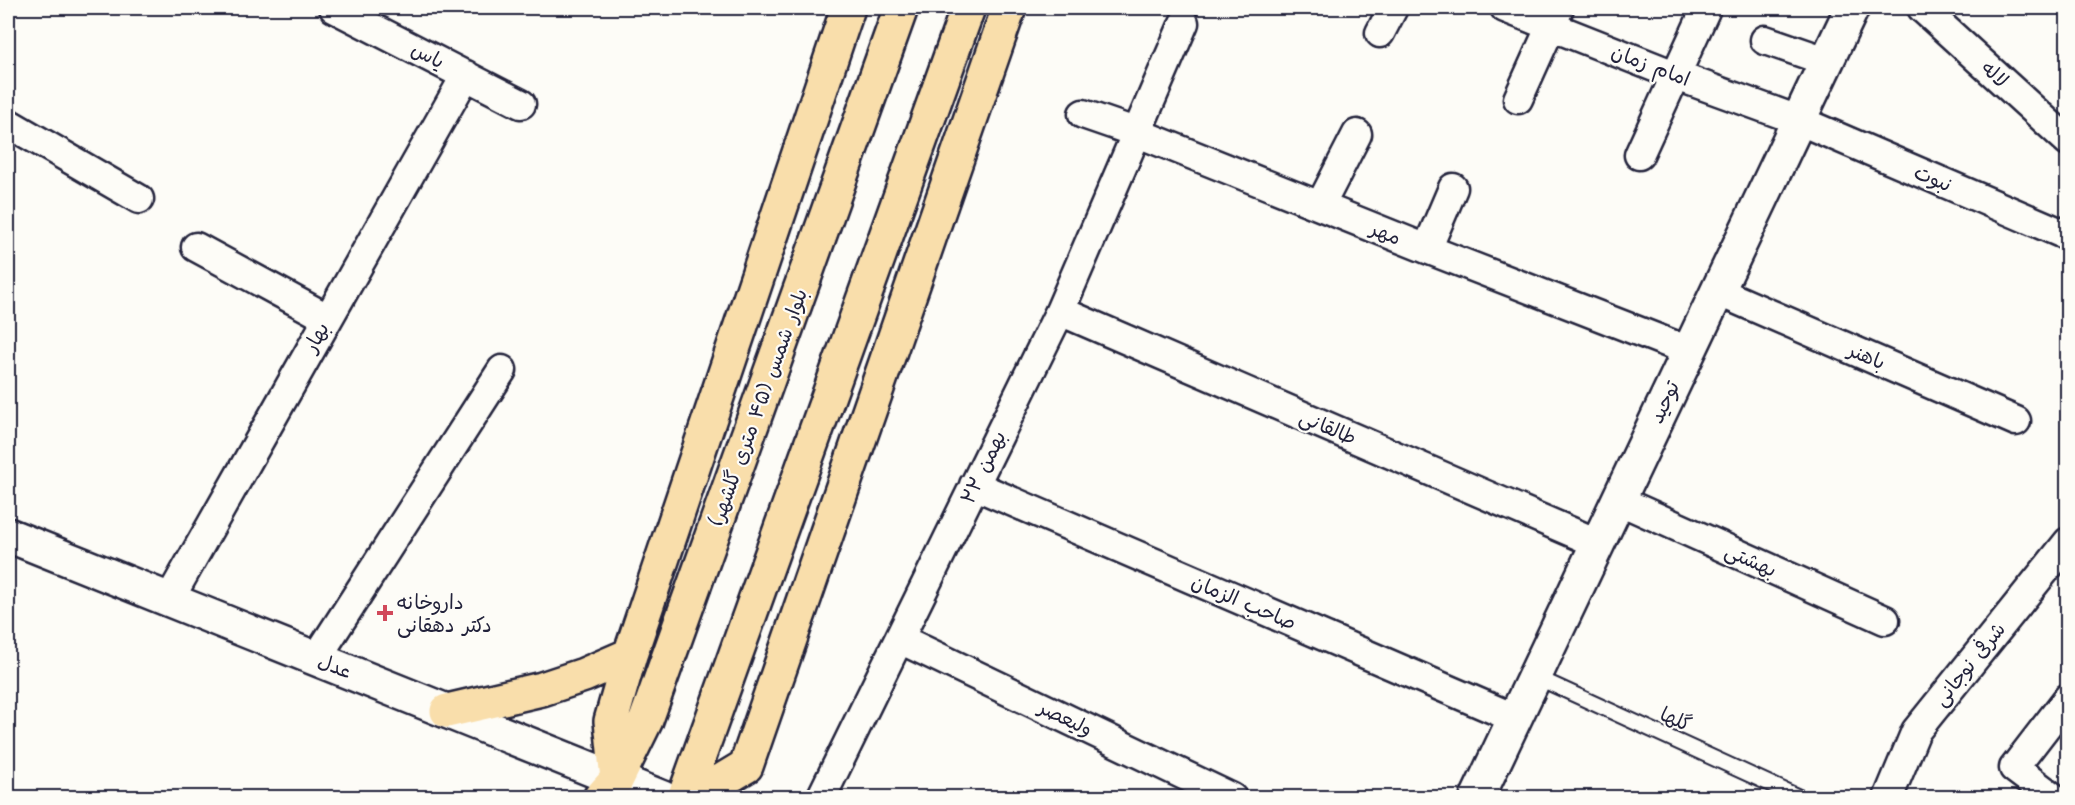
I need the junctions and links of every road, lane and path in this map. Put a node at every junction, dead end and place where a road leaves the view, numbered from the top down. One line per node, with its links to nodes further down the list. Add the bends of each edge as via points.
1 (334, 8): 16 (street, یاس)
2 (849, 8): 47 (main road)
3 (901, 8): 53 (main road, بلوار شمس (۴۵ متری گلشهر), via 646,720)
4 (968, 8): 55 (main road)
5 (1009, 8): 56 (main road, via 746,765)
6 (1393, 8): 13 (street)
7 (1505, 8): 11 (street, امام زمان)
8 (1852, 8): 15 (street, توحید)
9 (1922, 8): 25 (street, لاله)
10 (1705, 11): 17 (street)
11 (1555, 17): 17 (street, امام زمان); 18 (street)
12 (1184, 23): 23 (street, ۲۲ بهمن)
13 (1380, 33)
14 (1765, 40): 15 (street)
15 (1826, 61): 21 (street, توحید)
16 (466, 75): 19 (street, یاس); 35 (street, بهار)
17 (1677, 76): 21 (street, امام زمان); 26 (street)
18 (1518, 99)
19 (522, 104)
20 (1083, 114): 23 (street, مهر)
21 (1798, 120): 30 (street, نبوت); 33 (street, توحید)
22 (8, 123): 28 (street)
23 (1138, 133): 29 (street, مهر); 34 (street, ۲۲ بهمن)
24 (1357, 134): 29 (street)
25 (2067, 141)
26 (1639, 155)
27 (1453, 188): 32 (street)
28 (139, 199)
29 (1320, 206): 32 (street, مهر)
30 (2067, 236)
31 (196, 247): 35 (street)
32 (1427, 249): 36 (street, مهر)
33 (1717, 291): 36 (street, توحید); 38 (street, باهنر)
34 (1060, 311): 39 (street, ۲۲ بهمن); 43 (street, طالقانی)
35 (327, 318): 44 (street, بهار)
36 (1689, 351): 40 (street, توحید)
37 (502, 370): 48 (street)
38 (2016, 421)
39 (975, 485): 46 (street, ۲۲ بهمن); 52 (street, صاحب الزمان)
40 (1618, 500): 43 (street, توحید); 45 (street, بهشتی)
41 (8, 535): 44 (street, عدل)
42 (2067, 542): 61 (street, شرفی نوجانی, via 1916,731)
43 (1597, 543): 49 (street, توحید)
44 (169, 600): 48 (street, عدل)
45 (1885, 620)
46 (900, 639): 57 (street, ۲۲ بهمن); 58 (street, ولیعصر)
47 (630, 655): 51 (main road, via 542,689); 53 (main road, via 611,721)
48 (316, 659): 51 (street, عدل)
49 (1534, 676): 52 (street, توحید); 60 (lane, گلها)
50 (2067, 698): 62 (street, via 2014,768)
51 (447, 711): 53 (street, عدل)
52 (1514, 718): 59 (street, توحید)
53 (608, 788): 54 (street, عدل)
54 (663, 798)
55 (684, 798)
56 (693, 798)
57 (821, 798)
58 (1232, 798)
59 (1477, 798)
60 (1801, 798)
61 (1888, 798)
62 (2054, 798)

